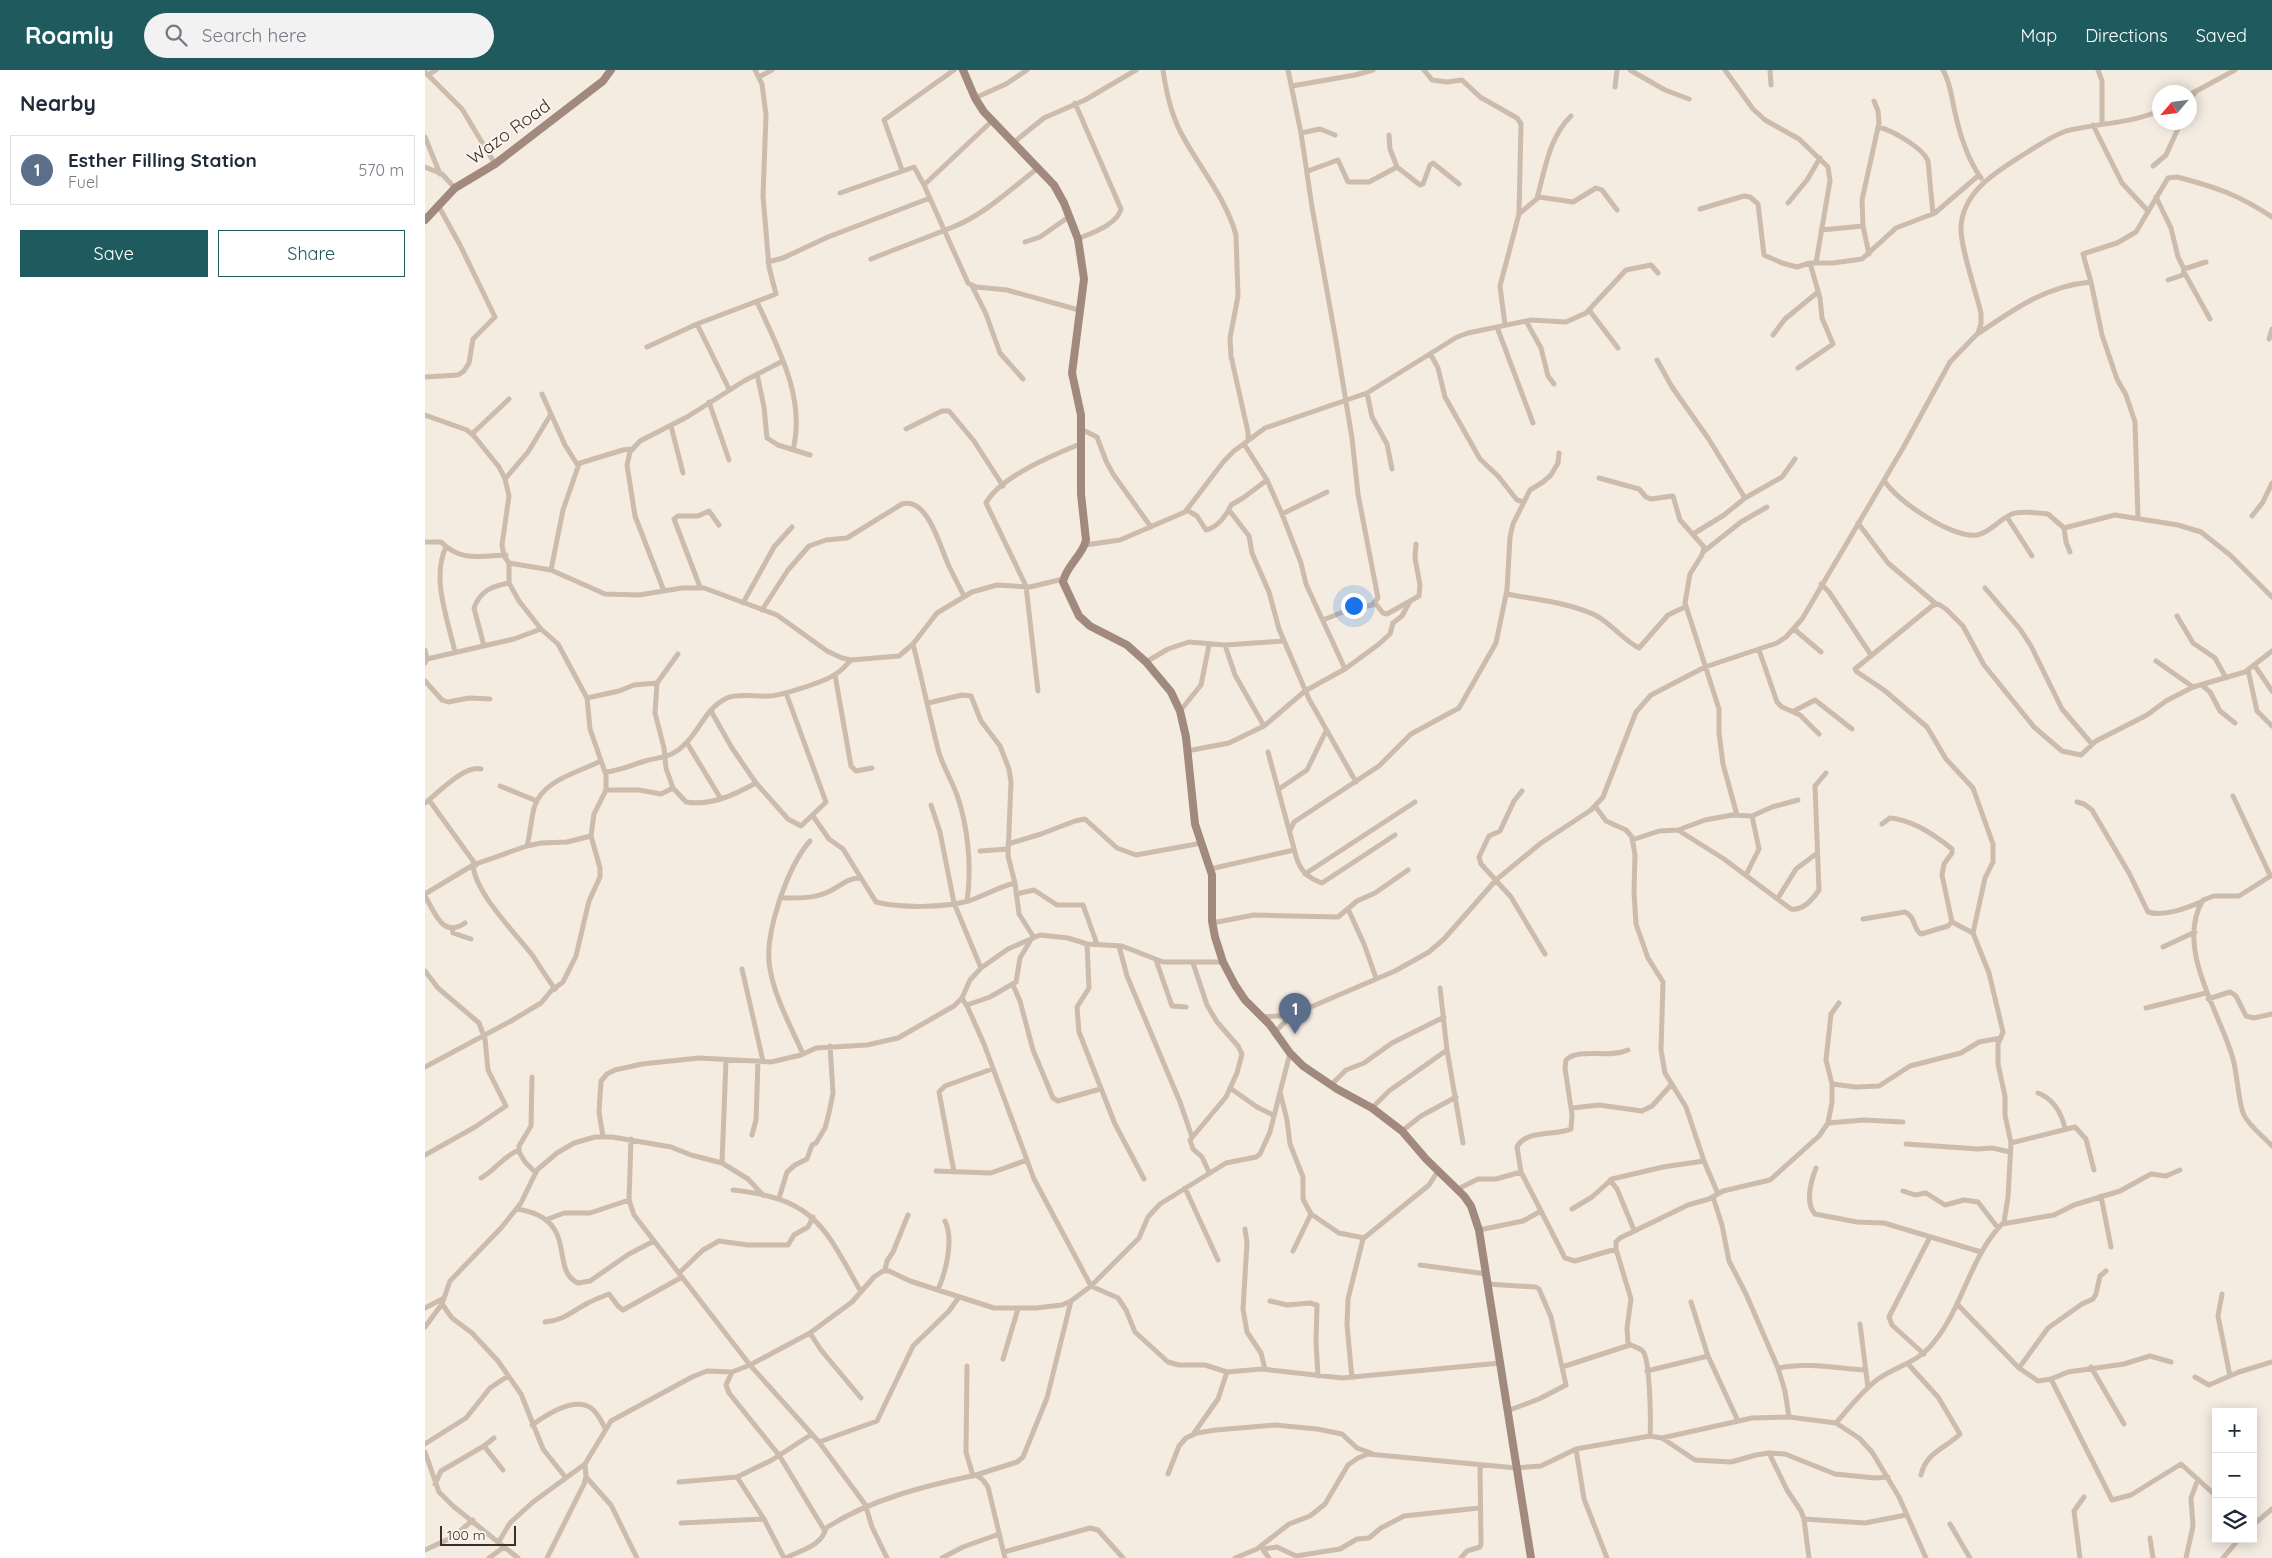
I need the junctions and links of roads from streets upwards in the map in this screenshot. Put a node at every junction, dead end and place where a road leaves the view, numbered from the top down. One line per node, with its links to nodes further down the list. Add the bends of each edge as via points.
1 (435, 70): 20 (street)
2 (611, 70): 43 (street, Wazo Road, via 603,81)
3 (755, 70): 21 (street)
4 (772, 70): 21 (street)
5 (954, 70): 48 (street, via 884,120)
6 (963, 70): 26 (street)
7 (1027, 70): 26 (street)
8 (1136, 70): 29 (street)
9 (1163, 70): 121 (street, via 1175,120 1215,190 1236,235 1238,296 1230,341)
10 (1288, 70): 23 (street)
11 (1373, 70): 23 (street)
12 (1424, 70): 65 (street, via 1432,80 1462,80 1480,97 1519,121 1522,134)
13 (1617, 70): 24 (street)
14 (1631, 70): 27 (street, via 1665,90)
15 (1725, 70): 42 (street, via 1758,114 1799,139)
16 (1770, 70): 22 (street)
17 (1943, 70): 51 (street, via 1966,150)
18 (2098, 70): 33 (street, via 2102,81)
19 (2235, 70): 25 (street)
20 (427, 74): 43 (street, via 461,109)
21 (759, 78): 77 (street, via 766,115 763,196)
22 (1771, 85)
23 (1292, 86): 37 (street)
24 (1615, 87)
25 (2197, 90)
26 (975, 98): 32 (street)
27 (1689, 99)
28 (1874, 101): 35 (street, via 1879,114)
29 (1075, 103): 41 (street, via 1041,120); 73 (street, via 1121,210 1099,230)
30 (2152, 113): 33 (street, via 2124,122)
31 (1571, 116): 59 (street, via 1554,139)
32 (992, 121): 41 (street); 54 (street)
33 (2103, 124): 34 (street)
34 (2093, 125): 52 (street, via 2064,132 2042,142); 64 (street, via 2122,183)
35 (1878, 127): 66 (street, via 1924,153); 70 (street, via 1863,196)
36 (2177, 130): 44 (street, via 2165,155)
37 (1301, 133): 38 (street, via 1320,128); 49 (street)
38 (1335, 134)
39 (1389, 135): 45 (street, via 1390,150)
40 (425, 137): 50 (street)
41 (1013, 143): 47 (street)
42 (1820, 158): 60 (street); 72 (street, via 1831,176)
43 (495, 164): 55 (street, Wazo Road)
44 (2153, 166)
45 (1397, 167): 49 (street, via 1369,182 1348,182 1338,160); 53 (street, via 1420,185 1433,163)
46 (425, 168): 50 (street)
47 (1038, 168): 67 (street, via 1058,190); 71 (street, via 976,215)
48 (902, 170): 54 (street, via 914,167); 56 (street)
49 (1308, 171): 112 (street)
50 (441, 174): 55 (street)
51 (1979, 176): 52 (street); 66 (street)
52 (1984, 182): 96 (street, via 1963,212 1961,228 1981,313)
53 (1459, 184)
54 (924, 185): 58 (street)
55 (455, 188): 61 (street, Wazo Road)
56 (840, 193)
57 (2156, 197): 64 (street); 68 (street, via 2167,178 2177,177 2237,195); 80 (street, via 2171,228)
58 (930, 198): 71 (street); 77 (street)
59 (1537, 198): 63 (street, via 1573,202 1596,188 1602,190); 65 (street)
60 (1788, 203)
61 (438, 205): 69 (street, Wazo Road); 105 (street, via 495,317 473,338 469,363 464,371)
62 (1700, 209): 79 (street, via 1744,196 1751,197 1757,204 1764,255 1794,267)
63 (1617, 210)
64 (2148, 211): 83 (street, via 2141,227 2133,235 2083,254)
65 (1519, 214): 92 (street, via 1500,283)
66 (1933, 214): 75 (street, via 1899,226)
67 (1070, 216): 73 (street); 74 (street, via 1040,237)
68 (2272, 217)
69 (425, 220)
70 (1863, 226): 72 (street); 75 (street)
71 (944, 230): 76 (street); 84 (street, via 967,282)
72 (1821, 230): 79 (street)
73 (1078, 239): 87 (street, via 1084,279)
74 (1025, 242)
75 (1869, 254): 79 (street, via 1858,260)
76 (871, 259)
77 (769, 262): 86 (street, via 775,295)
78 (2206, 262): 80 (street)
79 (1813, 263): 85 (street)
80 (2184, 271): 82 (street, via 2183,275); 89 (street)
81 (1658, 273): 88 (street, via 1651,265 1628,269)
82 (2168, 280)
83 (2091, 282): 96 (street, via 2041,294); 147 (street, via 2102,335 2135,422)
84 (972, 286): 87 (street, via 1007,290); 106 (street, via 1000,353)
85 (1818, 292): 95 (street, via 1785,319); 103 (street, via 1822,318 1833,344)
86 (757, 302): 91 (street); 102 (street)
87 (1079, 310): 119 (street, via 1072,373)
88 (1589, 310): 90 (street, via 1566,322); 99 (street)
89 (2210, 319)
90 (1527, 321): 92 (street); 107 (street)
91 (697, 324): 98 (street); 108 (street)
92 (1505, 325): 93 (street)
93 (1497, 327): 100 (street, via 1461,335); 116 (street)
94 (2272, 329): 97 (street)
95 (1773, 334)
96 (1978, 334): 135 (street, via 1950,362)
97 (2269, 339)
98 (647, 348)
99 (1618, 348)
100 (1431, 355): 109 (street); 140 (street, via 1445,397 1481,459 1517,500)
101 (1657, 360): 139 (street)
102 (783, 361): 104 (street); 124 (street, via 796,407)
103 (1798, 368)
104 (757, 374): 108 (street); 124 (street, via 767,438)
105 (425, 377)
106 (1023, 379)
107 (1554, 384)
108 (729, 389): 113 (street)
109 (1367, 392): 112 (street); 130 (street, via 1372,417 1389,450)
110 (542, 394): 114 (street)
111 (509, 399): 120 (street)
112 (1345, 401): 121 (street, via 1278,422); 176 (street, via 1358,494 1376,583)
113 (709, 402): 117 (street); 128 (street)
114 (551, 414): 129 (street, via 565,445); 133 (street, via 528,452)
115 (425, 415): 120 (street)
116 (1533, 424)
117 (671, 426): 123 (street, via 640,441); 131 (street)
118 (906, 429): 137 (street, via 942,411 950,411)
119 (1081, 429): 122 (street); 151 (street, via 1097,437 1113,474)
120 (472, 434): 133 (street)
121 (1246, 442): 134 (street); 142 (street, via 1224,461)
122 (1080, 444): 137 (street, via 1042,460); 156 (street)
123 (632, 449): 129 (street); 170 (street, via 627,465 635,516)
124 (793, 450): 126 (street)
125 (1559, 453): 140 (street, via 1559,461 1551,474 1531,489)
126 (810, 455)
127 (1795, 459): 139 (street, via 1781,477)
128 (729, 460)
129 (579, 464): 163 (street, via 563,510)
130 (1392, 469)
131 (683, 473)
132 (1599, 478): 153 (street, via 1639,489 1651,499 1673,496 1680,520)
133 (505, 479): 160 (street, via 509,496 502,545)
134 (1267, 480): 143 (street, via 1231,504); 144 (street)
135 (1884, 480): 146 (street, via 1889,489 1956,534 1980,534); 148 (street)
136 (2272, 483): 145 (street)
137 (1003, 486): 167 (street, via 986,504)
138 (1327, 492): 144 (street)
139 (1745, 498): 153 (street)
140 (1523, 502): 171 (street, via 1511,530)
141 (1767, 506): 158 (street)
142 (1187, 510): 143 (street, via 1197,516 1208,530 1216,526); 151 (street)
143 (1229, 510): 184 (street, via 1249,536 1252,553 1269,592)
144 (1282, 514): 181 (street, via 1306,584)
145 (2252, 516)
146 (2007, 517): 152 (street, via 2013,514 2048,514); 161 (street)
147 (2137, 518): 152 (street, via 2106,516); 173 (street, via 2201,532 2230,555)
148 (1858, 523): 166 (street); 177 (street, via 1888,563)
149 (719, 525): 168 (street, via 709,511 700,516 678,516 675,519)
150 (792, 527): 175 (street, via 774,547)
151 (1151, 527): 156 (street, via 1120,540)
152 (2064, 528): 159 (street)
153 (1693, 534): 158 (street, via 1701,543)
154 (425, 542): 157 (street, via 441,542)
155 (1416, 544): 174 (street, via 1421,591)
156 (1085, 545): 164 (street)
157 (446, 547): 160 (street, via 466,557); 192 (street, via 441,565 442,593)
158 (1703, 552): 178 (street, via 1686,589)
159 (2070, 552)
160 (506, 555): 162 (street)
161 (2032, 556)
162 (509, 563): 163 (street); 165 (street)
163 (551, 570): 170 (street, via 605,594 639,595)
164 (1063, 579): 167 (street); 199 (street, via 1082,620 1127,645)
165 (509, 583): 183 (street); 188 (street, via 494,586 476,602 474,608)
166 (1821, 584): 182 (street); 195 (street)
167 (1026, 586): 172 (street, via 997,585); 210 (street)
168 (700, 587): 170 (street); 175 (street)
169 (1985, 588): 227 (street, via 2020,629 2062,709)
170 (664, 591)
171 (1507, 594): 178 (street, via 1565,604 1595,615 1639,648 1668,614); 237 (street, via 1496,642 1459,708 1411,734 1388,759)
172 (964, 596): 179 (street, via 927,517 914,505 905,503 847,538 809,546 788,570); 185 (street, via 937,613)
173 (2272, 597)
174 (1409, 602): 176 (street, via 1385,614); 202 (street, via 1402,616 1393,623 1390,634)
175 (743, 603): 179 (street)
176 (1375, 603): 181 (street)
177 (1935, 604): 195 (street); 227 (street, via 1946,609 1963,626 1984,665 2035,727 2058,748 2081,755)
178 (1685, 607): 201 (street)
179 (762, 610): 196 (street, via 790,623 827,651)
180 (2177, 616): 205 (street, via 2193,643 2215,658)
181 (1323, 620): 202 (street)
182 (1794, 628): 190 (street, via 1781,641); 193 (street)
183 (541, 629): 188 (street); 214 (street, via 558,644)
184 (1284, 641): 187 (street); 211 (street)
185 (913, 644): 196 (street, via 898,657); 216 (street)
186 (1209, 645): 187 (street); 199 (street, via 1186,643); 218 (street, via 1201,685)
187 (1225, 645): 221 (street, via 1235,675)
188 (484, 646): 192 (street)
189 (425, 650): 197 (street)
190 (1759, 650): 201 (street); 219 (street, via 1777,702)
191 (2272, 651): 200 (street)
192 (455, 652): 197 (street)
193 (1821, 652)
194 (678, 654): 207 (street)
195 (1871, 655): 291 (street, via 1855,670 1927,727 1946,759 1973,788 1987,823 1993,844 1993,862 1985,878)
196 (851, 660): 204 (street)
197 (426, 661)
198 (2156, 661): 209 (street)
199 (1146, 662): 218 (street, via 1171,692)
200 (2255, 666): 203 (street); 212 (street)
201 (1705, 667): 251 (street, via 1643,702 1636,712 1603,797); 252 (street, via 1720,713 1723,764)
202 (1345, 669): 211 (street)
203 (2248, 670): 205 (street); 222 (street, via 2257,711)
204 (835, 675): 213 (street); 232 (street, via 851,768 856,771)
205 (2226, 678): 208 (street)
206 (425, 681): 215 (street, via 442,700 448,702)
207 (657, 683): 214 (street, via 634,684 619,692); 230 (street, via 655,713)
208 (2202, 685): 209 (street); 220 (street, via 2210,692 2220,711)
209 (2193, 687): 227 (street)
210 (1038, 691)
211 (1305, 691): 221 (street); 224 (street)
212 (2272, 692)
213 (786, 693): 217 (street, via 730,697); 253 (street, via 826,801)
214 (587, 698): 231 (street, via 590,729)
215 (490, 699)
216 (928, 702): 264 (street, via 970,695 984,727 999,745 1011,778); 281 (street, via 941,760 962,817 968,864)
217 (711, 711): 226 (street); 236 (street)
218 (1180, 711): 228 (street)
219 (1794, 711): 223 (street, via 1815,700); 225 (street)
220 (2235, 723)
221 (1264, 726): 228 (street, via 1229,743)
222 (2272, 726)
223 (1852, 729)
224 (1325, 731): 237 (street); 240 (street, via 1307,770)
225 (1819, 734)
226 (687, 743): 230 (street); 244 (street)
227 (2092, 744)
228 (1187, 751): 262 (street, via 1192,805)
229 (1268, 752): 240 (street)
230 (664, 758): 234 (street); 239 (street)
231 (601, 761): 234 (street); 246 (street, via 554,783 539,795)
232 (872, 768)
233 (481, 769): 247 (street, via 468,771)
234 (605, 772): 241 (street)
235 (1826, 773): 267 (street, via 1815,786)
236 (755, 782): 244 (street); 253 (street, via 794,824 801,826)
237 (1356, 782): 257 (street, via 1294,822)
238 (500, 786): 246 (street)
239 (673, 788): 241 (street, via 661,794); 244 (street, via 686,802)
240 (1279, 789): 257 (street)
241 (606, 790): 259 (street, via 594,814)
242 (1522, 791): 275 (street, via 1500,831 1489,836 1479,853 1480,863)
243 (2233, 796): 273 (street)
244 (721, 799)
245 (1798, 800): 254 (street)
246 (537, 801): 263 (street)
247 (427, 802): 268 (street)
248 (1415, 802): 271 (street)
249 (2077, 802): 282 (street, via 2091,810 2133,880 2148,912 2177,911)
250 (931, 806): 283 (street, via 940,832)
251 (1595, 806): 260 (street, via 1603,818 1626,830); 275 (street, via 1541,843)
252 (1737, 815): 254 (street); 256 (street, via 1705,820)
253 (813, 816): 274 (street, via 829,839 843,849)
254 (1752, 816): 272 (street, via 1759,849)
255 (1883, 824): 286 (street, via 1892,817 1905,820 1952,848 1942,876)
256 (1678, 830): 260 (street, via 1659,831); 272 (street)
257 (1290, 831): 265 (street)
258 (1395, 835): 271 (street, via 1322,883)
259 (591, 836): 263 (street); 307 (street, via 600,877 589,901 576,956 563,982)
260 (1632, 840): 335 (street, via 1636,924 1649,961 1663,982 1661,1054)
261 (810, 841): 279 (street, via 795,862)
262 (1202, 843): 264 (street, via 1136,855 1117,848 1085,819); 269 (street)
263 (527, 846): 268 (street)
264 (1008, 846): 266 (street); 276 (street)
265 (1294, 850): 269 (street); 271 (street)
266 (980, 851)
267 (1817, 854): 280 (street, via 1796,869); 280 (street, via 1817,893 1794,910)
268 (475, 865): 278 (street); 307 (street, via 475,875 482,889)
269 (1211, 869): 288 (street)
270 (1408, 870): 284 (street)
271 (1305, 874)
272 (1746, 875): 280 (street)
273 (2271, 875): 282 (street, via 2239,896 2213,896)
274 (860, 878): 279 (street, via 848,879 822,894); 283 (street, via 871,897 879,903 918,906)
275 (1496, 880): 298 (street, via 1511,897); 305 (street, via 1438,945 1405,966)
276 (1015, 883): 277 (street); 281 (street)
277 (1016, 894): 292 (street, via 1019,914); 295 (street, via 1034,890 1057,905 1083,905)
278 (425, 895): 289 (street, via 441,923)
279 (781, 898): 327 (street, via 770,932 769,968)
280 (1778, 898)
281 (967, 901): 283 (street)
282 (2201, 902): 290 (street)
283 (954, 903): 302 (street)
284 (1348, 909): 288 (street, via 1338,917 1254,915); 305 (street)
285 (1863, 919): 286 (street, via 1905,912 1912,917 1921,934)
286 (1952, 922): 291 (street)
287 (465, 923): 289 (street)
288 (1212, 923): 300 (street)
289 (452, 928): 293 (street, via 453,933)
290 (2195, 932): 297 (street); 309 (street, via 2196,954)
291 (1973, 933): 322 (street, via 2002,1023)
292 (1033, 936): 294 (street, via 1051,935); 302 (street); 306 (street, via 1021,957 1018,979)
293 (471, 939)
294 (1087, 944): 295 (street); 337 (street, via 1089,988 1078,1005 1077,1015 1080,1036)
295 (1097, 944): 296 (street)
296 (1119, 946): 299 (street); 350 (street, via 1127,976)
297 (2163, 947)
298 (1545, 954)
299 (1156, 960): 301 (street); 314 (street, via 1171,1006)
300 (1223, 962): 301 (street); 318 (street, via 1245,1000)
301 (1193, 963): 336 (street, via 1207,1005 1241,1052 1241,1063)
302 (981, 968): 310 (street)
303 (742, 969): 329 (street)
304 (425, 971): 321 (street, via 443,993 475,1019)
305 (1376, 978): 317 (street)
306 (1013, 985): 313 (street); 337 (street, via 1033,1050 1053,1098 1058,1101)
307 (555, 988): 321 (street, via 541,1003)
308 (1440, 988): 319 (street)
309 (2206, 993): 311 (street); 315 (street)
310 (961, 998): 313 (street); 323 (street, via 954,1006 898,1038 867,1046)
311 (2208, 999): 316 (street, via 2230,992 2236,996 2245,1016 2254,1018); 355 (street, via 2233,1058 2242,1113)
312 (1839, 1003): 333 (street, via 1831,1014 1826,1060)
313 (967, 1005): 331 (street)
314 (1186, 1007)
315 (2146, 1008)
316 (2272, 1014)
317 (1292, 1015): 318 (street); 320 (street)
318 (1262, 1017): 320 (street)
319 (1444, 1017): 324 (street); 334 (street, via 1346,1070)
320 (1275, 1032): 326 (street)
321 (483, 1035): 330 (street); 358 (street, via 488,1070 506,1107)
322 (2001, 1038): 333 (street, via 1979,1042 1955,1055 1910,1066 1879,1086); 353 (street, via 1998,1064)
323 (830, 1046): 327 (street); 381 (street, via 833,1093 825,1128 812,1145 807,1159 787,1172)
324 (1447, 1050): 340 (street); 341 (street, via 1389,1091)
325 (1628, 1050): 342 (street, via 1609,1055 1575,1054 1566,1060)
326 (1290, 1053): 334 (street); 338 (street)
327 (803, 1054): 329 (street, via 771,1062)
328 (726, 1060): 329 (street); 349 (street, via 699,1058 642,1064 607,1074 601,1081 599,1097); 361 (street)
329 (760, 1061): 348 (street)
330 (425, 1068)
331 (992, 1069): 359 (street); 368 (street, via 945,1086 939,1092)
332 (533, 1077): 356 (street, via 531,1126)
333 (1832, 1084): 345 (street)
334 (1331, 1085): 341 (street)
335 (1671, 1085): 342 (street, via 1652,1106 1642,1111 1599,1105); 360 (street, via 1686,1106)
336 (1230, 1088): 343 (street); 350 (street, via 1216,1111)
337 (1100, 1089): 372 (street)
338 (1279, 1090): 343 (street); 386 (street, via 1290,1144 1303,1177 1303,1199)
339 (2038, 1093): 346 (street, via 2051,1100)
340 (1456, 1097): 347 (street, via 1421,1116); 352 (street)
341 (1372, 1108): 347 (street)
342 (1572, 1108): 370 (street, via 1572,1128 1569,1131 1546,1133 1518,1144)
343 (1273, 1115): 369 (street, via 1270,1132 1258,1156 1228,1162)
344 (1903, 1122): 345 (street, via 1864,1120)
345 (1828, 1123): 379 (street, via 1819,1136 1771,1179)
346 (2065, 1128): 353 (street); 363 (street, via 2075,1127 2084,1135)
347 (1402, 1131): 366 (street)
348 (752, 1135)
349 (603, 1137): 351 (street); 367 (street, via 575,1143 557,1153)
350 (1192, 1137): 369 (street, via 1192,1148)
351 (631, 1139): 361 (street); 382 (street)
352 (1463, 1143)
353 (2011, 1143): 357 (street)
354 (1905, 1144): 357 (street, via 1991,1148)
355 (2272, 1146)
356 (519, 1150): 367 (street, via 522,1158); 371 (street)
357 (2010, 1152): 391 (street)
358 (425, 1155)
359 (1027, 1160): 368 (street, via 994,1173); 410 (street, via 1039,1190)
360 (1704, 1161): 373 (street); 379 (street)
361 (722, 1163): 378 (street, via 748,1179)
362 (1816, 1168): 396 (street, via 1811,1185 1811,1206 1815,1214 1883,1223)
363 (2094, 1170)
364 (2180, 1170): 380 (street, via 2166,1176 2151,1174 2131,1187)
365 (936, 1171): 368 (street)
366 (1437, 1171): 375 (street); 397 (street, via 1429,1185)
367 (536, 1172): 383 (street)
368 (954, 1172)
369 (1209, 1172): 374 (street)
370 (1521, 1172): 375 (street, via 1496,1179 1478,1179); 385 (street)
371 (481, 1178)
372 (1144, 1179)
373 (1610, 1180): 384 (street, via 1592,1197); 395 (street)
374 (1185, 1188): 403 (street); 410 (street, via 1153,1211 1139,1238)
375 (1458, 1189): 394 (street, via 1471,1206)
376 (733, 1190): 378 (street)
377 (1903, 1191): 392 (street, via 1915,1195 1926,1193 1945,1205 1964,1200 1978,1202)
378 (763, 1195): 381 (street)
379 (1715, 1196): 395 (street); 438 (street, via 1729,1261)
380 (2101, 1196): 391 (street, via 2074,1204 2054,1215); 399 (street)
381 (779, 1198): 388 (street)
382 (629, 1200): 389 (street, via 589,1213 564,1213); 398 (street, via 634,1215)
383 (517, 1209): 389 (street); 415 (street, via 450,1281)
384 (1572, 1209)
385 (1541, 1211): 394 (street, via 1523,1221); 400 (street, via 1567,1258 1590,1258)
386 (1311, 1214): 397 (street, via 1339,1233); 401 (street)
387 (908, 1215): 405 (street)
388 (813, 1217): 408 (street, via 808,1227 794,1235 788,1245 748,1245 719,1240 703,1250); 412 (street, via 837,1249)
389 (548, 1219): 398 (street, via 569,1275 578,1284 590,1281)
390 (945, 1221): 411 (street, via 950,1238)
391 (2004, 1222): 392 (street)
392 (1998, 1228): 402 (street)
393 (1245, 1229): 440 (street, via 1243,1309 1247,1332 1262,1355)
394 (1479, 1230): 407 (street)
395 (1634, 1230): 400 (street, via 1617,1240)
396 (1930, 1237): 402 (street); 427 (street, via 1889,1317 1892,1325)
397 (1363, 1239): 449 (street, via 1348,1300)
398 (654, 1241): 408 (street)
399 (2111, 1247)
400 (1616, 1250): 426 (street, via 1631,1299 1627,1328)
401 (1293, 1251)
402 (1981, 1252): 419 (street)
403 (1218, 1260)
404 (1420, 1265): 407 (street)
405 (885, 1270): 411 (street); 412 (street)
406 (2106, 1271): 439 (street, via 2099,1276 2093,1299 2048,1328)
407 (1486, 1274): 409 (street)
408 (681, 1275): 422 (street, via 623,1310 609,1294 587,1303 570,1315); 434 (street)
409 (1487, 1284): 432 (street); 436 (street, via 1539,1289 1551,1317)
410 (1091, 1286): 416 (street); 444 (street, via 1118,1298 1135,1332 1168,1362)
411 (938, 1290): 414 (street)
412 (861, 1292): 425 (street)
413 (2222, 1294): 447 (street, via 2219,1316)
414 (959, 1297): 421 (street, via 994,1308); 465 (street, via 913,1346 879,1419 874,1424)
415 (443, 1301): 420 (street); 424 (street); 445 (street, via 452,1318 486,1348)
416 (1071, 1301): 421 (street, via 1060,1306); 479 (street, via 1047,1398 1023,1457)
417 (1270, 1301): 446 (street, via 1287,1305 1317,1305)
418 (1691, 1302): 428 (street)
419 (1957, 1304): 427 (street, via 1941,1334); 439 (street)
420 (425, 1308)
421 (1018, 1309): 429 (street)
422 (545, 1322)
423 (1861, 1324): 441 (street)
424 (425, 1327)
425 (810, 1333): 434 (street); 452 (street)
426 (1630, 1345): 436 (street); 442 (street, via 1645,1354)
427 (1924, 1354): 433 (street)
428 (1708, 1356): 442 (street); 455 (street)
429 (1003, 1359)
430 (2171, 1362): 437 (street, via 2150,1356 2124,1364)
431 (2272, 1362): 447 (street)
432 (1500, 1363): 449 (street); 453 (street)
433 (1908, 1364): 451 (street); 478 (street, via 1937,1397 1960,1434 1927,1459)
434 (750, 1365): 443 (street); 460 (street)
435 (967, 1366): 479 (street, via 966,1452)
436 (1562, 1367): 453 (street, via 1565,1386)
437 (2091, 1367): 450 (street); 457 (street)
438 (1778, 1368): 441 (street, via 1822,1365); 454 (street)
439 (2019, 1368): 450 (street, via 2038,1381)
440 (1265, 1369): 444 (street); 446 (street)
441 (1865, 1370): 451 (street)
442 (1647, 1371): 462 (street)
443 (732, 1372): 459 (street, via 707,1371 692,1377 623,1412); 472 (street, via 726,1385 729,1393)
444 (1227, 1372): 461 (street, via 1218,1399)
445 (508, 1376): 458 (street, via 521,1394); 466 (street, via 490,1388 466,1418)
446 (1318, 1376): 449 (street)
447 (2230, 1376): 448 (street, via 2209,1385)
448 (2195, 1377)
449 (1352, 1378)
450 (2051, 1379): 484 (street, via 2113,1500 2131,1495 2181,1464)
451 (1868, 1388): 456 (street)
452 (861, 1398)
453 (1507, 1411): 475 (street)
454 (1789, 1417): 455 (street); 456 (street)
455 (1738, 1421): 464 (street)
456 (1836, 1423): 483 (street, via 1859,1438)
457 (2124, 1424)
458 (532, 1425): 459 (street, via 566,1406 577,1405 591,1408); 481 (street, via 543,1449)
459 (605, 1428): 473 (street)
460 (812, 1434): 465 (street); 472 (street)
461 (1194, 1434): 471 (street, via 1275,1425 1317,1429 1342,1434 1357,1448); 477 (street, via 1179,1446)
462 (1650, 1436): 464 (street); 468 (street)
463 (494, 1438): 467 (street)
464 (1662, 1438): 470 (street, via 1692,1459 1714,1462 1731,1462)
465 (819, 1442): 489 (street)
466 (425, 1444)
467 (484, 1446): 476 (street); 486 (street, via 441,1471)
468 (1576, 1449): 475 (street, via 1541,1466); 520 (street, via 1584,1500)
469 (425, 1452): 486 (street)
470 (1769, 1452): 483 (street, via 1785,1454 1835,1474); 494 (street)
471 (1373, 1454): 474 (street); 505 (street, via 1361,1456 1350,1463 1325,1504 1308,1518 1285,1527)
472 (779, 1455): 480 (street); 499 (street)
473 (585, 1464): 481 (street); 482 (street)
474 (1480, 1465): 475 (street); 490 (street)
475 (1516, 1468): 519 (street)
476 (503, 1470)
477 (1168, 1474)
478 (1921, 1475)
479 (975, 1476): 489 (street, via 899,1495); 500 (street, via 988,1487)
480 (737, 1477): 485 (street); 493 (street)
481 (566, 1478): 502 (street, via 510,1523)
482 (586, 1478): 510 (street); 511 (street, via 611,1505)
483 (1888, 1478): 492 (street)
484 (2198, 1479): 487 (street); 526 (street, via 2191,1498 2193,1526)
485 (679, 1482)
486 (435, 1485): 495 (street, via 448,1501)
487 (2212, 1492)
488 (2084, 1497): 524 (street, via 2074,1512)
489 (866, 1507): 499 (street, via 830,1526); 513 (street)
490 (1479, 1508): 505 (street, via 1398,1518 1369,1538 1359,1539 1340,1549 1298,1556 1277,1547); 518 (street, via 1481,1546 1467,1551)
491 (2272, 1509): 496 (street)
492 (1907, 1515): 494 (street, via 1865,1523); 522 (street)
493 (764, 1519): 497 (street); 512 (street)
494 (1804, 1519): 521 (street)
495 (473, 1520): 502 (street); 506 (street, via 453,1537)
496 (2257, 1522)
497 (681, 1524)
498 (1950, 1524): 523 (street)
499 (825, 1532): 512 (street, via 819,1542)
500 (999, 1534): 507 (street); 514 (street)
501 (2150, 1538): 525 (street)
502 (498, 1543): 504 (street)
503 (2236, 1543): 527 (street)
504 (504, 1547): 508 (street); 509 (street)
505 (1262, 1548): 516 (street); 517 (street)
506 (425, 1550)
507 (1004, 1555): 515 (street, via 1090,1528 1097,1530)
508 (489, 1558)
509 (519, 1558)
510 (547, 1558)
511 (637, 1558)
512 (785, 1558)
513 (887, 1558)
514 (942, 1558)
515 (1123, 1558)
516 (1235, 1558)
517 (1269, 1558)
518 (1461, 1558)
519 (1531, 1558)
520 (1607, 1558)
521 (1809, 1558)
522 (1926, 1558)
523 (1970, 1558)
524 (2080, 1558)
525 (2153, 1558)
526 (2186, 1558)
527 (2223, 1558)

